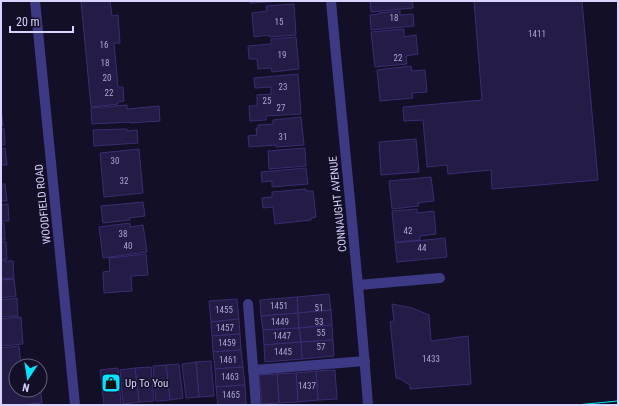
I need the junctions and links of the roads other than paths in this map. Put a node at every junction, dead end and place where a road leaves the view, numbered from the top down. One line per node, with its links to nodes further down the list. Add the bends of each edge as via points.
1 (35, 1): 8 (street, WOODFIELD ROAD)
2 (331, 1): 4 (street, CONNAUGHT AVENUE)
3 (440, 278): 4 (street)
4 (358, 285): 6 (street, CONNAUGHT AVENUE)
5 (248, 304): 7 (street)
6 (365, 361): 7 (street); 10 (street, CONNAUGHT AVENUE)
7 (253, 370): 9 (street)
8 (75, 405)
9 (256, 405)
10 (368, 405)

